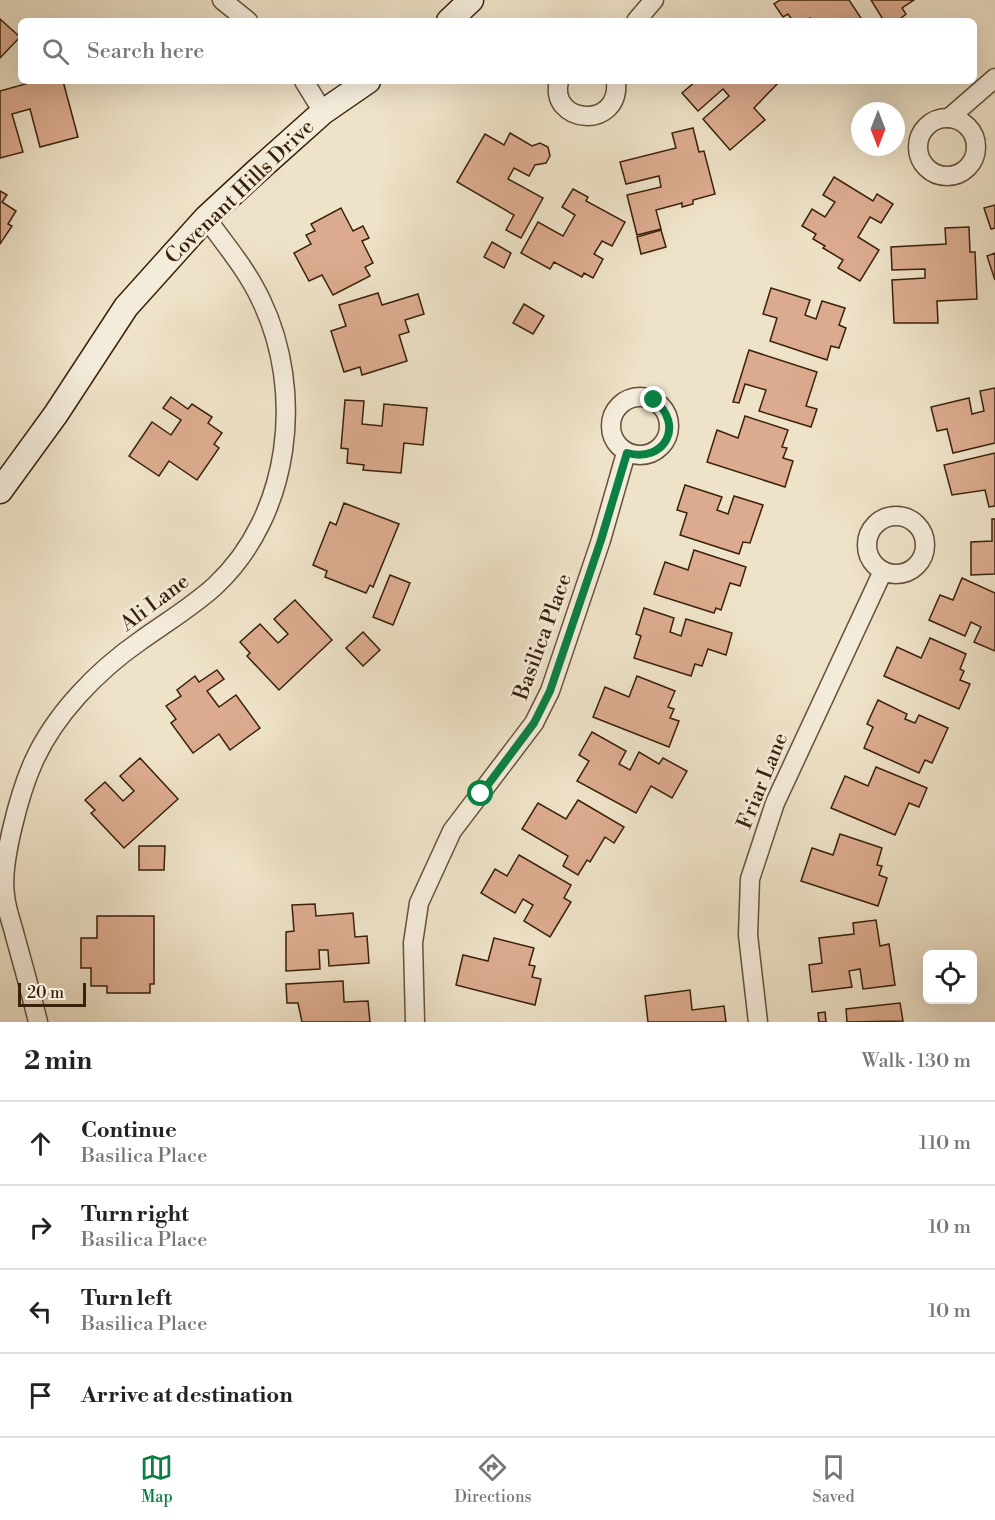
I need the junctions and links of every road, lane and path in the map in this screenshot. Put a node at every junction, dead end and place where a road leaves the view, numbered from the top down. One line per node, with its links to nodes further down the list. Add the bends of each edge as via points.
1 (222, 0): 4 (street)
2 (471, 0): 5 (street)
3 (654, 0): 6 (street)
4 (244, 18)
5 (452, 18)
6 (639, 18)
7 (995, 78): 13 (street)
8 (306, 84): 12 (street)
9 (364, 84): 12 (street, Covenant Hills Drive)
10 (559, 84): 11 (street, via 559,97 565,107 585,117 606,110 613,102)
11 (616, 84)
12 (323, 112): 14 (street, Covenant Hills Drive)
13 (949, 118)
14 (206, 218): 16 (street, Covenant Hills Drive, via 126,307); 18 (street, Ali Lane, via 261,299 274,335 286,393 284,446 276,485 241,558 215,586 137,643 80,694 55,726 33,763 20,802)
15 (627, 453): 20 (street, Basilica Place, via 550,691 534,723 452,831 419,903 413,943)
16 (0, 491)
17 (883, 571): 21 (street, Friar Lane, via 775,803 750,879 748,935)
18 (2, 894): 19 (street, Ali Lane)
19 (38, 1022)
20 (415, 1022)
21 (758, 1022)

